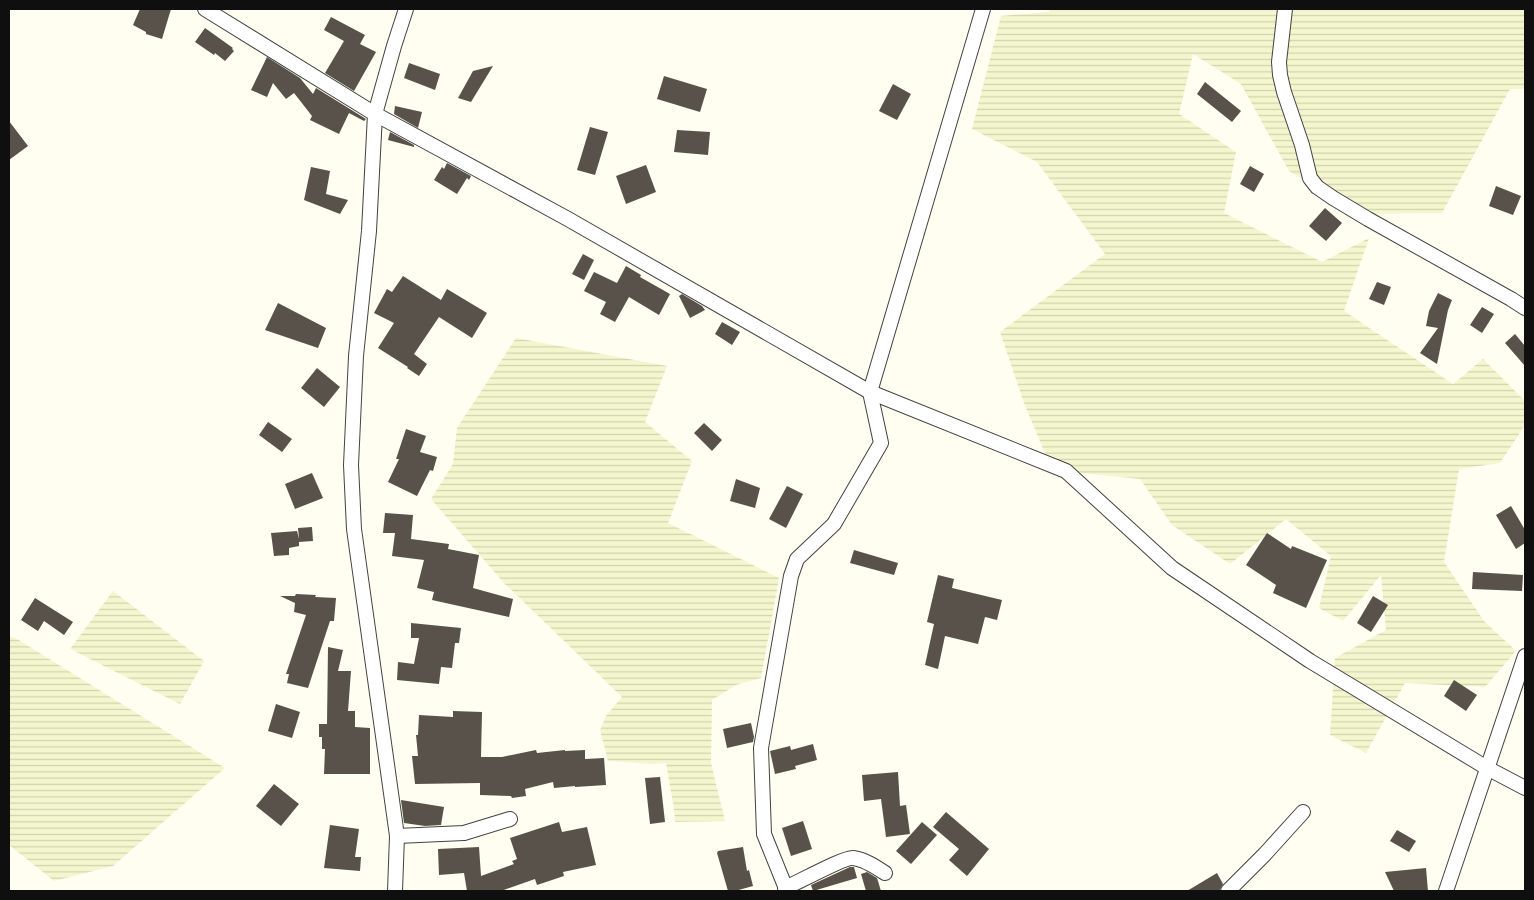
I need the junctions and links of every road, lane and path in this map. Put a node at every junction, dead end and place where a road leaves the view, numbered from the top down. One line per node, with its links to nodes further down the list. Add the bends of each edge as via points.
1 (205, 9): 5 (street)
2 (406, 9): 5 (street)
3 (983, 9): 7 (street)
4 (1285, 9): 6 (street, via 1280,75 1310,178 1317,187)
5 (375, 114): 7 (street, via 568,219); 13 (street, via 350,465 354,529)
6 (1525, 308)
7 (870, 392): 9 (street, via 1066,471 1172,568 1310,662); 15 (street, via 881,443 834,524 797,559 791,576 761,748 764,834)
8 (1525, 656): 9 (street)
9 (1487, 768): 10 (street); 18 (street)
10 (1525, 788)
11 (1303, 812): 17 (street)
12 (510, 819): 13 (street, via 464,833)
13 (396, 836): 16 (street)
14 (885, 873): 15 (street, via 852,857)
15 (786, 890)
16 (395, 891)
17 (1228, 891)
18 (1446, 891)

